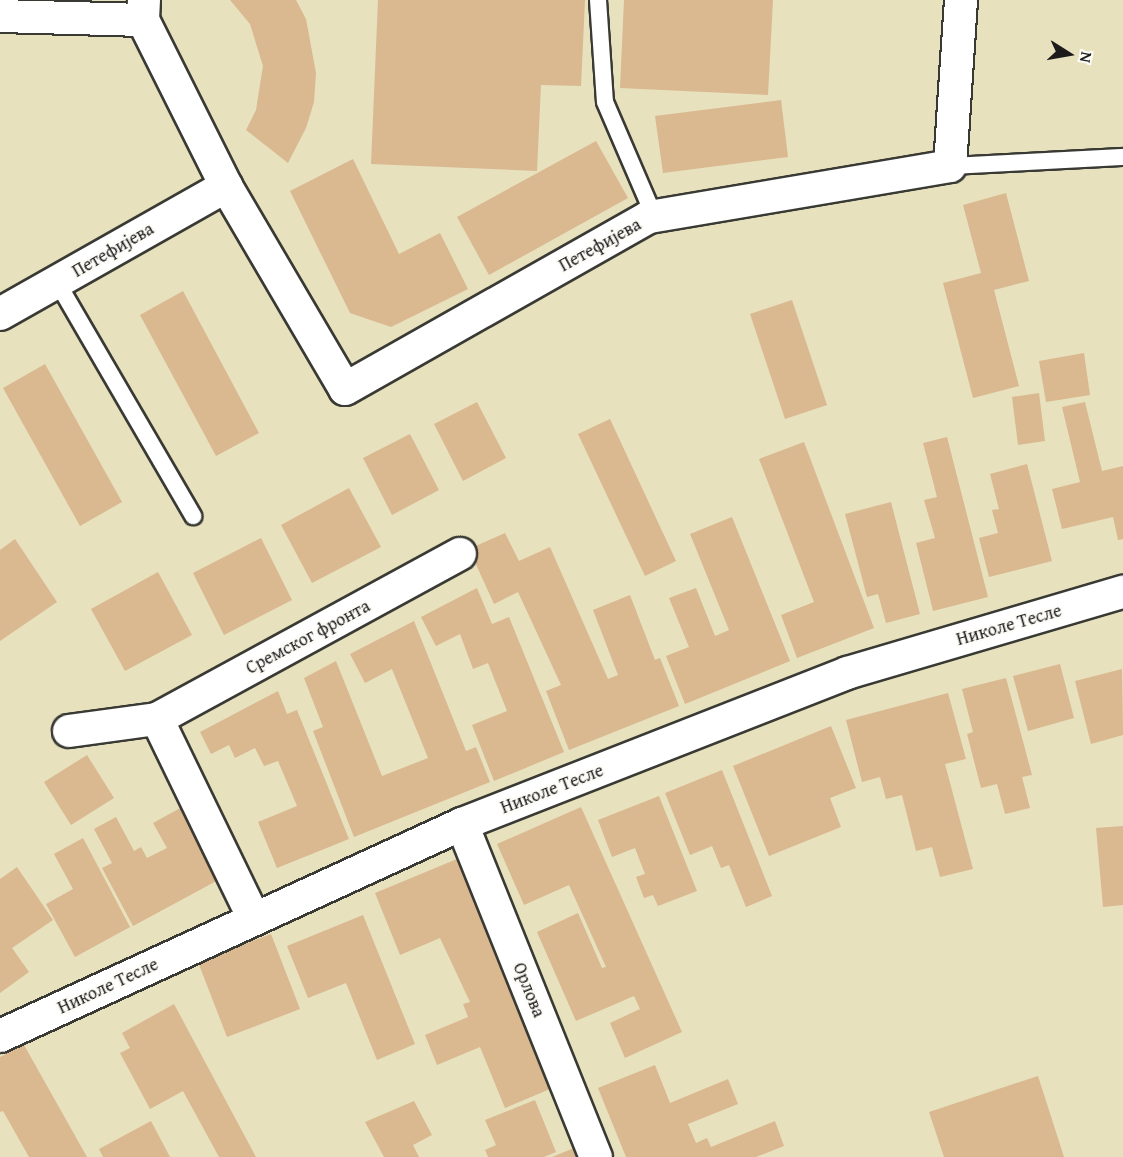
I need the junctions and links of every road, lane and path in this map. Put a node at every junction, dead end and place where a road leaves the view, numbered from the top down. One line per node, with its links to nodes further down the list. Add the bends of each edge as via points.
1 (598, 0): 9 (lane, via 604,102)
2 (961, 0): 7 (street)
3 (32, 8): 4 (street, Петефијева); 5 (street, Петефијева)
4 (143, 10): 8 (street, Петефијева)
5 (0, 16)
6 (1123, 157): 7 (lane)
7 (950, 166): 9 (street, Петефијева)
8 (226, 186): 9 (street, Петефијева, via 345,389); 10 (street, Петефијева)
9 (654, 216)
10 (57, 282): 11 (street, Петефијева); 12 (lane)
11 (0, 314)
12 (193, 516)
13 (460, 554): 15 (street, Сремског фронта)
14 (1123, 592): 17 (street, Николе Тесле, via 847,673)
15 (157, 719): 16 (street, Сремског фронта); 18 (street)
16 (69, 731)
17 (462, 824): 18 (street, Николе Тесле); 20 (street, Орлова)
18 (254, 919): 19 (street, Николе Тесле)
19 (0, 1036)
20 (596, 1157)

